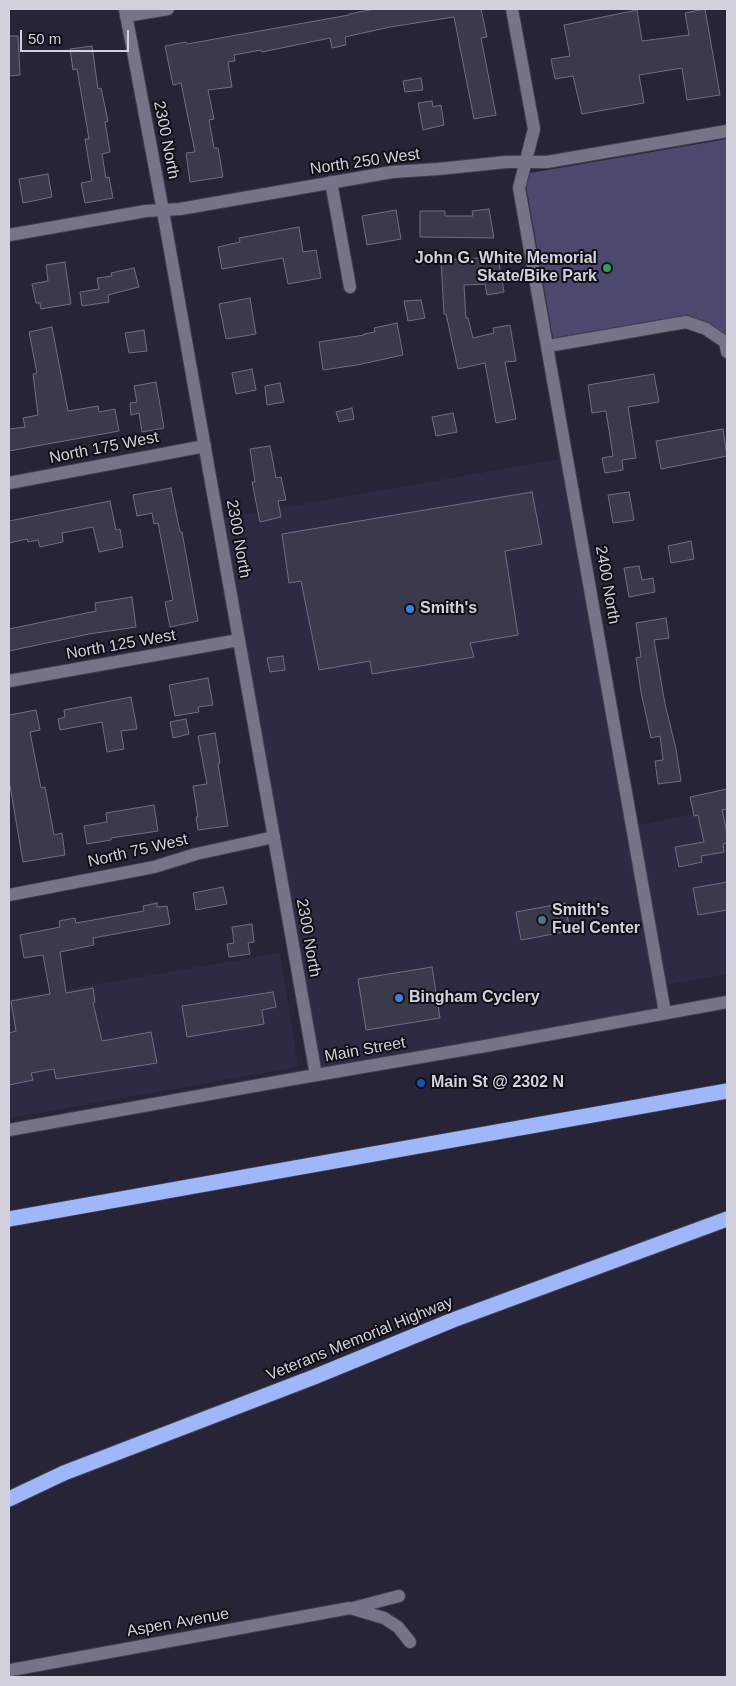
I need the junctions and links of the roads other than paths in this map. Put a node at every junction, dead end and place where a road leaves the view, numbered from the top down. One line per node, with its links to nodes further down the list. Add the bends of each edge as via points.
1 (168, 9): 3 (street)
2 (512, 9): 5 (street, 2400 North, via 534,129)
3 (126, 12): 7 (street, 2300 North)
4 (727, 131): 5 (street, North 250 West)
5 (525, 163): 6 (street, North 250 West, via 392,172); 10 (street, 2400 North, via 519,188)
6 (331, 182): 7 (street, North 250 West); 9 (street)
7 (163, 211): 8 (street, North 250 West, via 146,211); 12 (street, 2300 North)
8 (9, 235)
9 (350, 287)
10 (548, 346): 11 (street, via 686,322 706,329 725,342); 19 (street, 2400 North)
11 (727, 352)
12 (205, 446): 13 (street, North 175 West); 14 (street, 2300 North)
13 (9, 483)
14 (239, 640): 15 (street, North 125 West); 16 (street, 2300 North)
15 (9, 681)
16 (274, 837): 17 (street, North 75 West, via 154,867); 20 (street, 2300 North)
17 (9, 895)
18 (727, 1002): 19 (street, Main Street)
19 (665, 1013): 20 (street, Main Street)
20 (316, 1075): 22 (street, Main Street)
21 (727, 1091): 23 (highway)
22 (9, 1130)
23 (9, 1219)
24 (727, 1219): 25 (highway, Veterans Memorial Highway, via 453,1320 314,1378 64,1473)
25 (9, 1499)
26 (399, 1596): 27 (street, Aspen Avenue)
27 (350, 1608): 28 (street, Aspen Avenue, via 384,1618 398,1627); 29 (street, Aspen Avenue)
28 (410, 1642)
29 (10, 1670)

